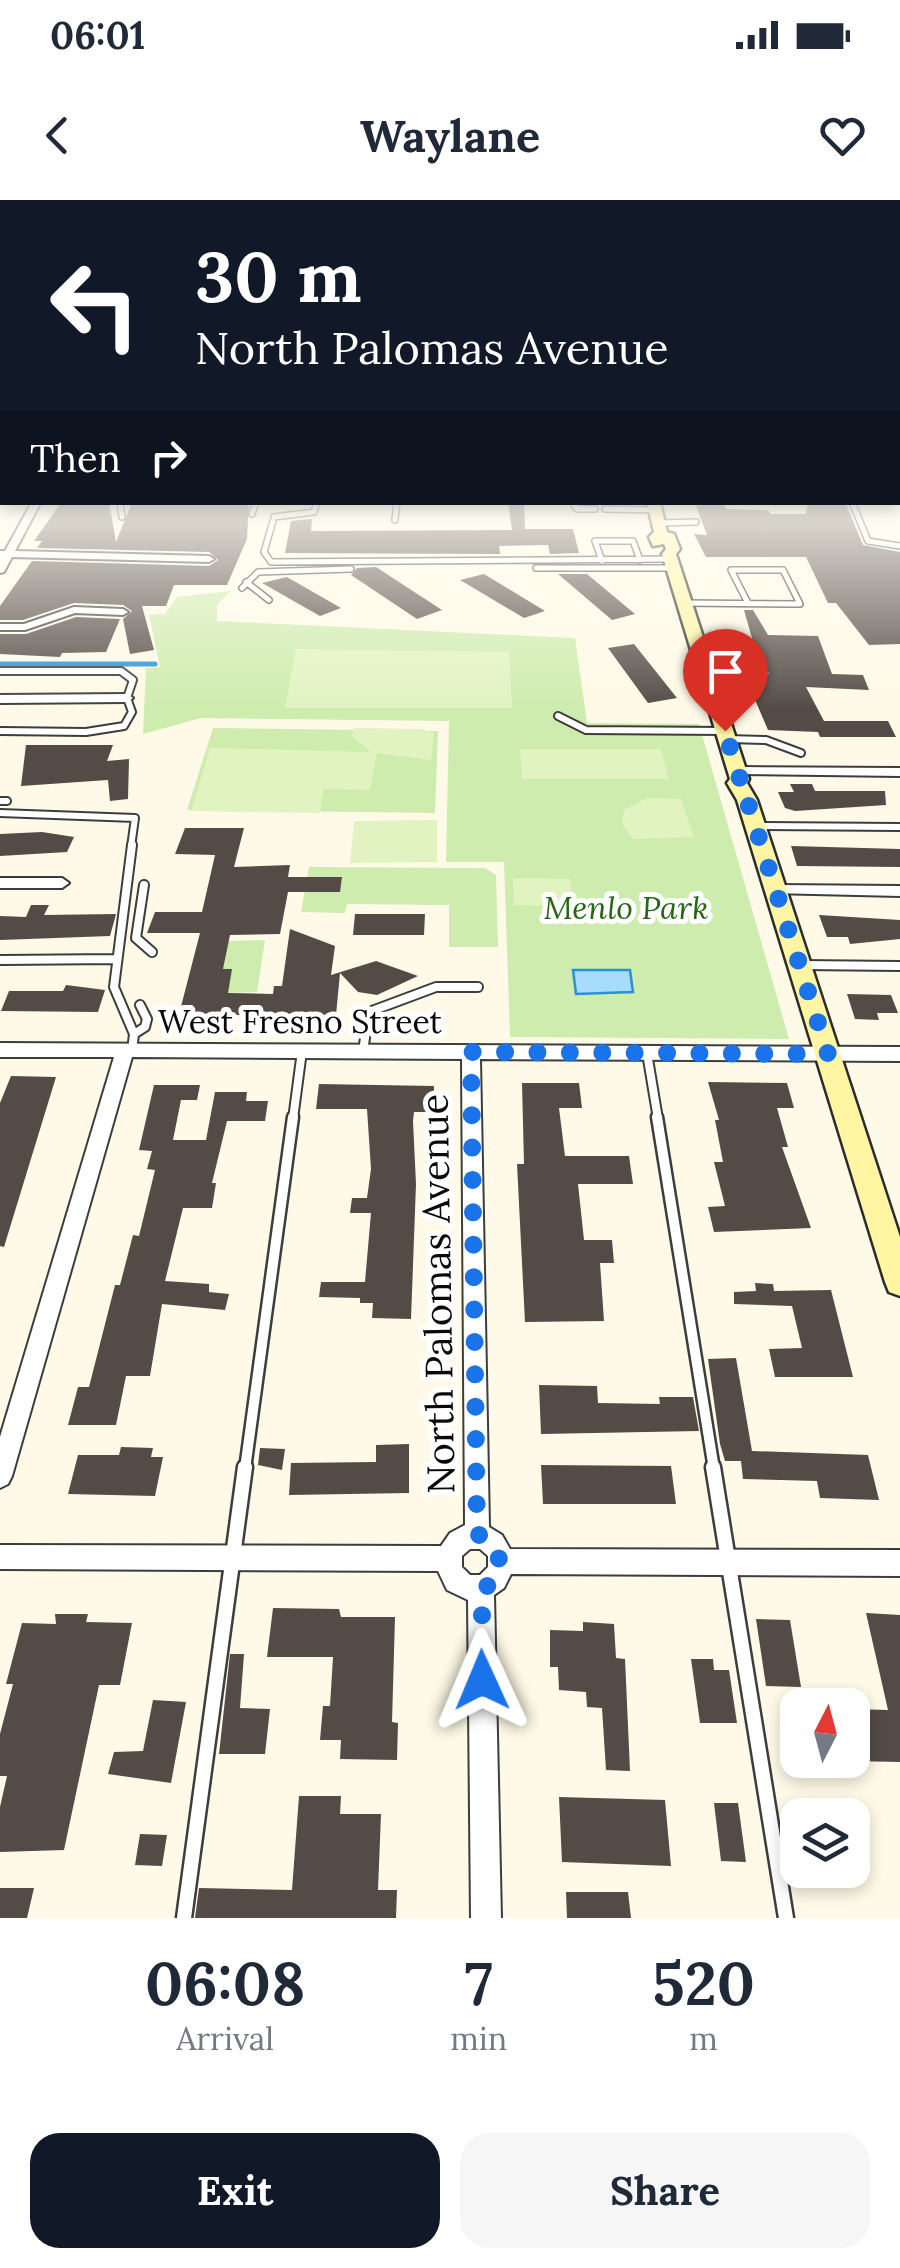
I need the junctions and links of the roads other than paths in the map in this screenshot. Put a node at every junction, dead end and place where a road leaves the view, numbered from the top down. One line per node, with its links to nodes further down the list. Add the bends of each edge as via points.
1 (265, 550): 9 (lane, via 271,562)
2 (598, 550): 9 (lane)
3 (636, 550): 7 (lane)
4 (660, 550): 8 (main road)
5 (6, 554): 6 (street); 10 (street)
6 (209, 559)
7 (640, 560): 8 (lane); 9 (lane)
8 (671, 560): 11 (lane, via 258,572 244,585); 12 (main road)
9 (602, 561)
10 (0, 570)
11 (269, 600)
12 (684, 602): 13 (lane); 21 (main road)
13 (748, 603): 13 (lane, via 732,570 783,570 800,604)
14 (123, 612): 15 (street, via 74,610)
15 (0, 628)
16 (0, 671): 17 (lane, via 121,671 133,680)
17 (127, 698): 18 (street); 20 (lane, via 130,719 109,731)
18 (0, 699)
19 (558, 716): 21 (lane, via 586,730)
20 (0, 731)
21 (726, 735): 22 (lane); 24 (main road)
22 (801, 752)
23 (900, 772): 24 (street)
24 (742, 783): 26 (main road)
25 (0, 813): 34 (lane, via 135,818)
26 (755, 826): 27 (lane); 31 (main road)
27 (900, 826)
28 (0, 883): 29 (street)
29 (62, 884)
30 (144, 884): 33 (lane, via 136,938)
31 (775, 890): 32 (street); 36 (main road)
32 (900, 890)
33 (152, 952)
34 (117, 959): 35 (lane); 40 (lane, via 114,987)
35 (0, 960)
36 (799, 964): 37 (lane); 46 (main road)
37 (900, 966)
38 (478, 987): 43 (lane, via 436,987 370,1012)
39 (140, 1005): 40 (lane, via 147,1020)
40 (130, 1045): 41 (street, West Fresno Street); 42 (street, West Fresno Street); 49 (street)
41 (0, 1050)
42 (302, 1051): 43 (street, West Fresno Street); 52 (lane)
43 (363, 1051): 44 (street, West Fresno Street)
44 (471, 1052): 45 (street, West Fresno Street); 50 (street, North Palomas Avenue)
45 (647, 1053): 46 (street, West Fresno Street); 55 (lane)
46 (828, 1054): 47 (street, West Fresno Street); 48 (main road)
47 (900, 1054)
48 (900, 1282)
49 (0, 1476)
50 (477, 1534): 53 (street, via 456,1544); 54 (street, via 490,1540)
51 (0, 1557): 52 (street)
52 (230, 1558): 53 (street); 58 (lane)
53 (450, 1559): 57 (street, via 462,1585)
54 (500, 1561): 55 (street); 57 (street, via 494,1582)
55 (729, 1562): 56 (street); 60 (lane)
56 (900, 1563)
57 (482, 1589): 59 (street)
58 (184, 1918)
59 (486, 1918)
60 (786, 1918)

